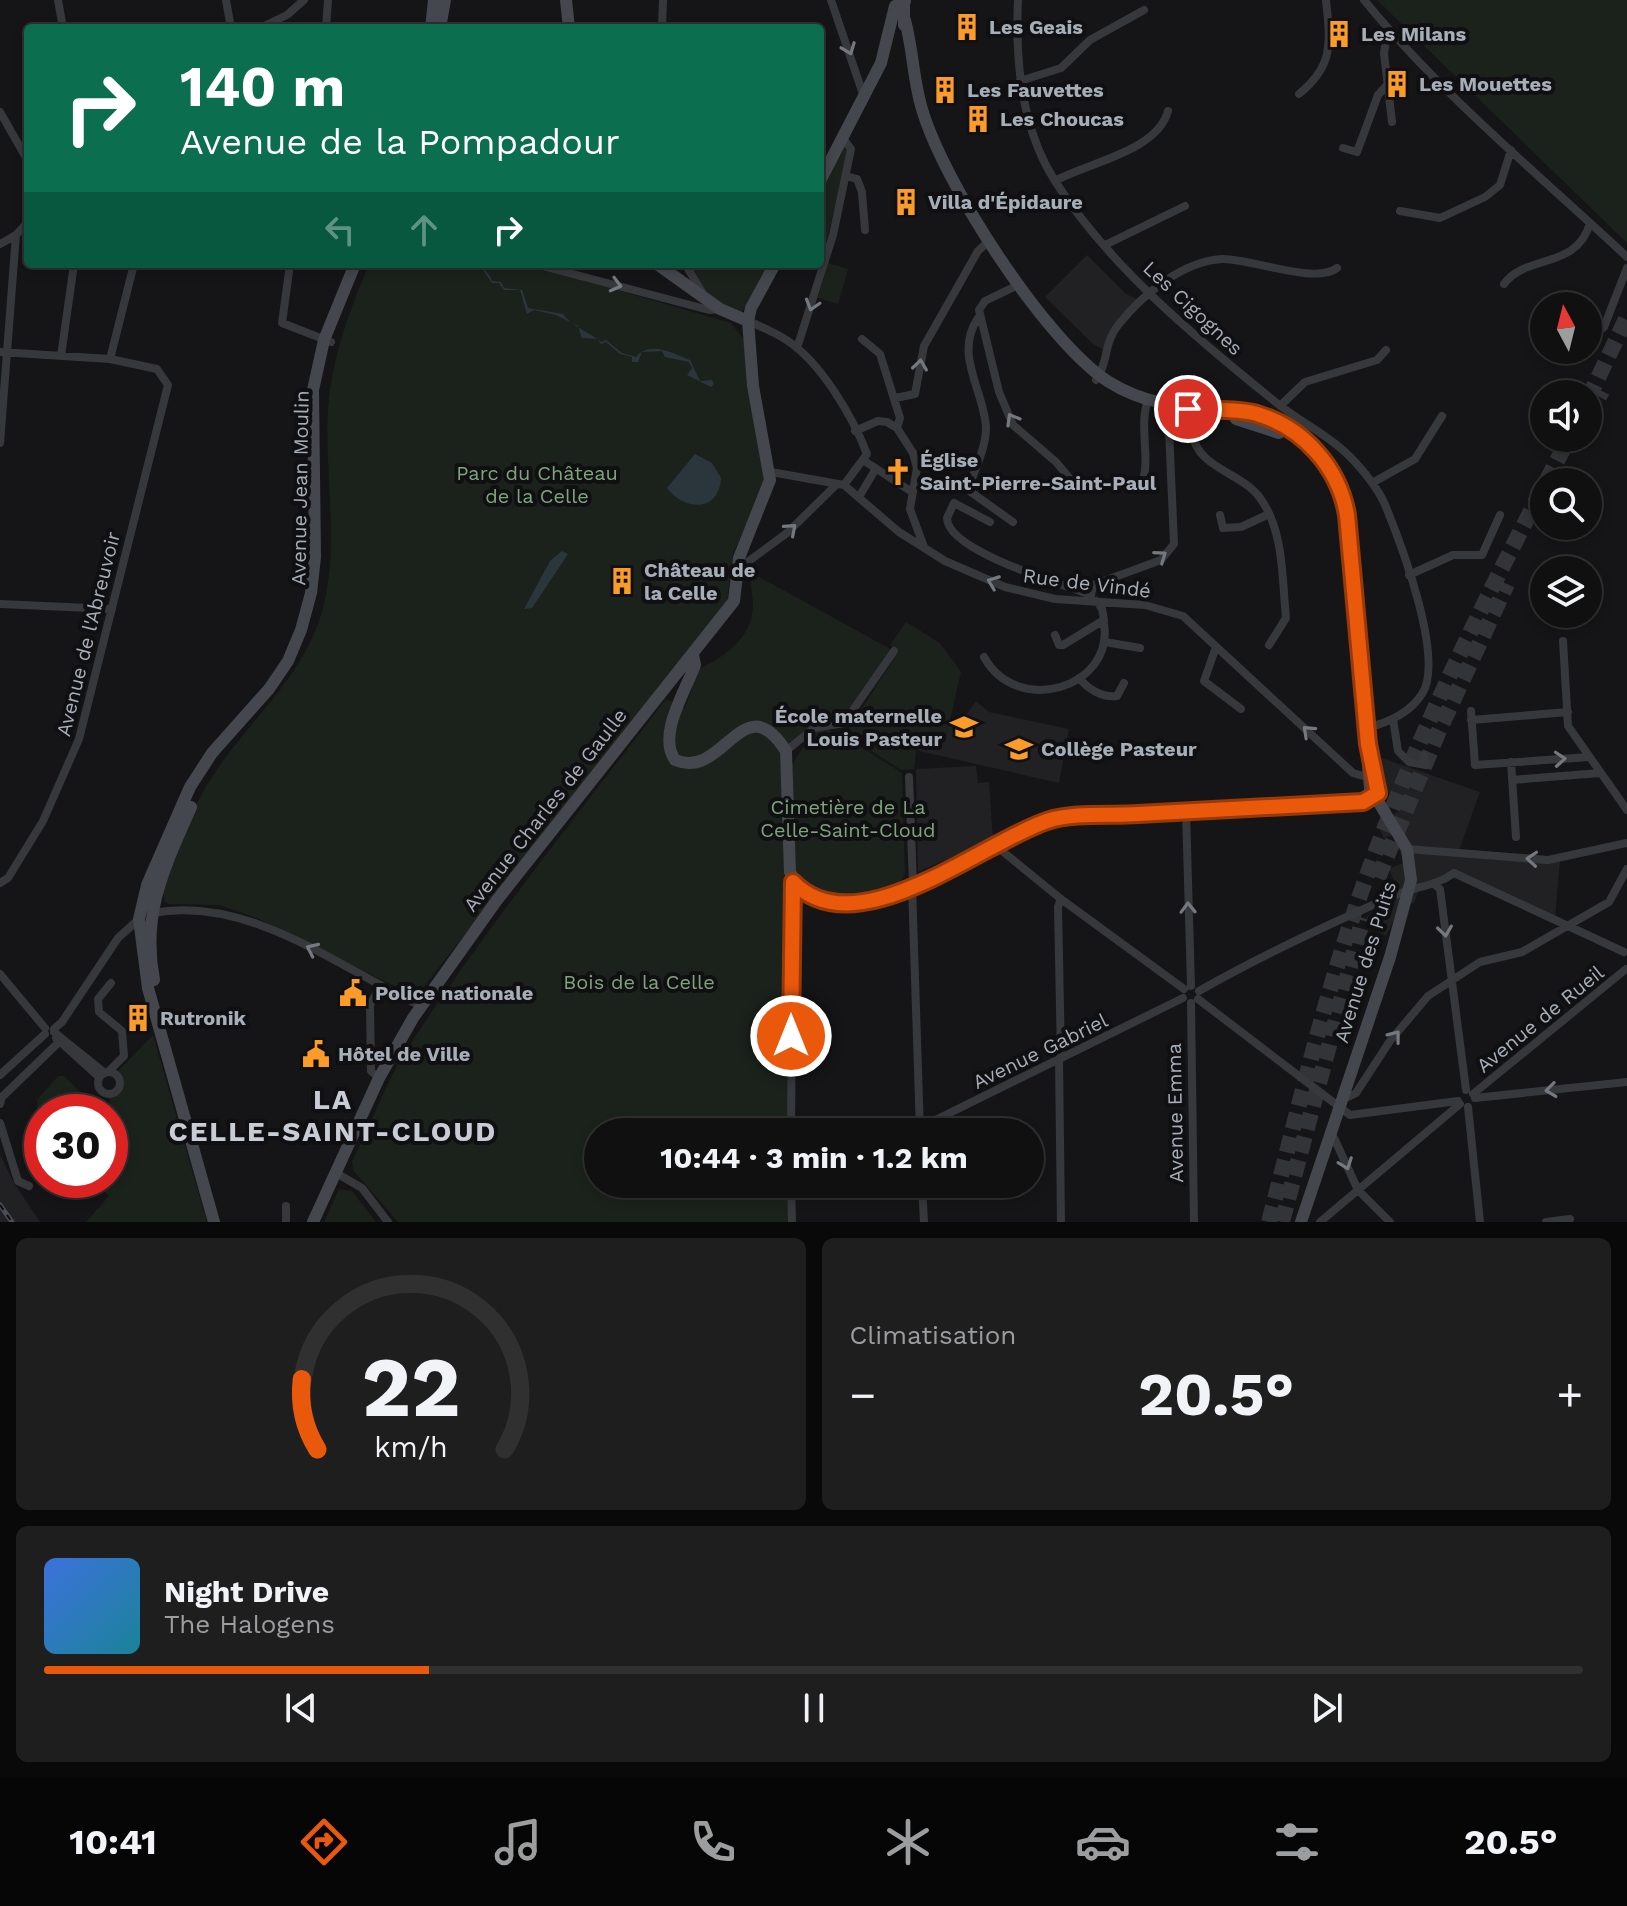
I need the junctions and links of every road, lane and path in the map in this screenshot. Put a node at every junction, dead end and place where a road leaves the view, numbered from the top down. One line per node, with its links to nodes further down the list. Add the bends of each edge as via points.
1 (58, 0): 16 (street)
2 (226, 0): 17 (street)
3 (304, 0): 18 (street)
4 (328, 0): 19 (street)
5 (434, 0): 20 (street)
6 (445, 0): 21 (street)
7 (566, 0): 22 (street)
8 (663, 0): 23 (street)
9 (831, 0): 28 (street, one-way to 28)
10 (904, 0): 11 (street); 28 (street, via 895,6 888,43); 45 (street, Avenue des Puits, via 905,59 914,110 939,166)
11 (912, 0)
12 (1018, 0): 25 (street, Les Cigognes)
13 (1326, 0): 27 (street, via 1331,50 1312,84)
14 (1364, 0): 24 (street)
15 (1144, 10): 25 (street, via 1090,40 1061,68)
16 (62, 24)
17 (230, 24)
18 (268, 24)
19 (326, 24)
20 (431, 24)
21 (441, 24)
22 (569, 24)
23 (662, 24)
24 (1388, 29): 26 (street); 34 (street)
25 (1020, 81): 38 (street, Les Cigognes, via 1043,161)
26 (1387, 85): 31 (street); 33 (street, via 1378,95 1357,152)
27 (1299, 94)
28 (865, 98): 32 (street)
29 (1168, 111): 38 (street, via 1159,128 1142,142)
30 (0, 112): 35 (street)
31 (1392, 122)
32 (843, 138): 36 (street); 37 (street, via 851,149)
33 (1343, 148)
34 (1511, 150): 40 (street, via 1500,185 1485,197 1440,218); 41 (street)
35 (24, 154)
36 (824, 174)
37 (846, 176): 43 (street, via 857,179 862,192); 49 (street, one-way to 49)
38 (1055, 181): 47 (street, Les Cigognes)
39 (1185, 206): 47 (street)
40 (1400, 211)
41 (1590, 223): 48 (street); 62 (street, via 1572,252 1522,271)
42 (24, 226): 44 (street)
43 (865, 230)
44 (16, 235): 46 (street); 74 (street)
45 (988, 241): 63 (street, Avenue des Puits); 80 (street, one-way to 45, via 915,394 920,360)
46 (0, 244)
47 (1105, 245): 64 (street, Les Cigognes)
48 (1627, 257)
49 (824, 265)
50 (73, 268): 76 (street)
51 (133, 268): 77 (street)
52 (289, 268): 71 (street, via 282,323)
53 (354, 268): 71 (street, Avenue Jean Moulin)
54 (361, 268): 71 (street, Avenue Jean Moulin)
55 (554, 268): 66 (street, one-way to 66)
56 (663, 268): 65 (street)
57 (687, 268): 65 (street)
58 (773, 268): 68 (street)
59 (823, 268): 72 (street, one-way to 72)
60 (1337, 268): 64 (street, via 1313,272 1214,260 1181,272)
61 (1627, 268): 69 (street)
62 (1504, 284)
63 (1017, 287): 67 (street, via 985,301); 78 (street, Avenue des Puits, via 1044,326)
64 (1152, 293): 75 (street, via 1119,324); 82 (street, Les Cigognes)
65 (704, 297): 66 (street)
66 (720, 309): 68 (street)
67 (978, 317): 81 (street, one-way to 67, via 1141,484 1077,487 1013,425); 102 (street, via 969,340 970,358 986,432 968,490)
68 (748, 321): 72 (street); 93 (street, via 753,386)
69 (1602, 328)
70 (862, 339): 80 (street, via 880,354)
71 (328, 341): 149 (street, Avenue Jean Moulin, via 313,390 315,557 301,630 269,689 212,753 190,787 147,885)
72 (797, 348): 88 (street, via 829,384)
73 (1386, 350): 82 (street, via 1377,360 1305,382)
74 (5, 352): 76 (street); 86 (street)
75 (1103, 353): 78 (street); 79 (street)
76 (61, 356): 77 (street)
77 (110, 359): 108 (street, Avenue de l'Abreuvoir, via 157,369 168,385)
78 (1086, 368): 79 (street, Avenue des Puits)
79 (1098, 378): 81 (street, Avenue des Puits)
80 (895, 398): 87 (street)
81 (1147, 404): 83 (street, Avenue des Puits)
82 (1280, 406): 94 (street, Les Cigognes, via 1329,438)
83 (1168, 409): 106 (street, one-way to 83, via 1093,585 1161,560 1172,549); 126 (street, Avenue des Puits, via 1248,421 1288,437 1317,463 1346,522)
84 (1442, 416): 94 (street, via 1415,459)
85 (912, 419): 87 (street)
86 (1, 422): 90 (street)
87 (899, 427): 88 (street, via 878,421); 96 (street, via 917,462)
88 (855, 431): 91 (street, via 867,452)
89 (1192, 433): 98 (street, via 1198,453 1251,488)
90 (0, 443)
91 (863, 460): 92 (street); 95 (street)
92 (875, 470): 96 (street); 97 (street)
93 (771, 472): 95 (street, Rue de Vindé); 104 (street, Avenue Charles de Gaulle)
94 (1372, 483): 105 (street, Les Cigognes, via 1386,507)
95 (840, 485): 97 (street, Rue de Vindé); 104 (street, one-way to 95)
96 (912, 492): 103 (street, via 911,519)
97 (859, 497): 103 (street, Rue de Vindé, via 882,521)
98 (1269, 514): 99 (street, via 1233,528 1223,528); 113 (street, via 1278,543 1286,618)
99 (1220, 515)
100 (1500, 515): 105 (street, via 1482,555 1453,555)
101 (990, 522): 106 (street, via 954,503 947,518 951,530 969,546)
102 (1013, 522)
103 (924, 547): 106 (street, Rue de Vindé, one-way to 103, via 1039,596 1005,587)
104 (738, 569): 117 (street, Avenue Charles de Gaulle, via 734,601)
105 (1409, 575): 125 (street, Les Cigognes, via 1428,672 1423,693)
106 (1093, 598): 109 (street, via 1102,606); 114 (street, Rue de Vindé, via 1183,616)
107 (0, 604): 108 (street)
108 (112, 609): 144 (street, Avenue de l'Abreuvoir, via 79,739 43,821)
109 (1104, 620): 110 (street, via 1063,645); 112 (street)
110 (1055, 635)
111 (1563, 641): 124 (street)
112 (1105, 642): 115 (street); 119 (street)
113 (1269, 645)
114 (1216, 647): 123 (street, via 1204,681); 133 (street, Rue de Vindé, one-way to 114, via 1353,773)
115 (1140, 648)
116 (894, 651): 127 (street, via 844,723 814,728)
117 (693, 655): 121 (street, Avenue Charles de Gaulle); 122 (street, via 695,665)
118 (984, 657): 119 (street, via 999,679 1012,686 1047,689)
119 (1079, 678): 120 (street, via 1111,697)
120 (1124, 683)
121 (664, 691): 122 (street); 158 (street, Avenue Charles de Gaulle, via 497,900)
122 (682, 700): 127 (street, via 669,738 675,760 704,761 749,727 769,731)
123 (1241, 709)
124 (1568, 712): 129 (street, via 1568,726); 130 (street, via 1471,715 1475,765)
125 (1393, 719): 126 (street); 128 (street, via 1398,751 1417,765 1426,765)
126 (1366, 728): 133 (street, Avenue des Puits)
127 (786, 751): 143 (street)
128 (1424, 756)
129 (1589, 757): 130 (street, one-way to 129); 131 (street)
130 (1511, 762): 134 (street)
131 (1600, 773): 134 (street); 136 (street)
132 (909, 777): 145 (street)
133 (1372, 778): 135 (street, Avenue des Puits)
134 (1512, 780): 138 (street)
135 (1375, 795): 137 (street, via 1363,802); 141 (street, Avenue des Puits)
136 (1622, 810)
137 (1186, 811): 140 (street, via 1053,820); 157 (street, Avenue Emma, one-way to 137)
138 (1516, 837)
139 (1627, 843): 141 (street, one-way to 141, via 1548,860)
140 (996, 846): 145 (street); 148 (street)
141 (1410, 849): 147 (street, Avenue des Puits)
142 (1627, 869): 150 (street, via 1609,902)
143 (793, 882): 145 (street, via 815,897 844,905 876,900); 168 (street)
144 (0, 883)
145 (913, 885): 169 (street)
146 (1435, 885): 147 (street); 150 (street, via 1458,873); 154 (street, one-way to 154, via 1440,889)
147 (1414, 888): 157 (street, Avenue Gabriel); 166 (street, Avenue des Puits)
148 (1061, 899): 157 (street); 160 (street)
149 (145, 916): 156 (street, one-way to 149, via 244,920 200,910); 159 (street, via 118,938); 181 (street, via 148,988); 182 (street, via 154,977)
150 (1574, 927): 151 (street); 154 (street)
151 (1626, 950): 152 (street)
152 (1626, 970): 164 (street, Avenue de Rueil)
153 (0, 974): 159 (street)
154 (1452, 978): 164 (street); 166 (street, one-way to 154, via 1410,1016)
155 (111, 983): 159 (street, via 98,999 99,1012 122,1031 124,1056 104,1074)
156 (381, 985): 158 (street); 162 (street, via 370,1005 371,1071)
157 (1191, 994): 160 (street, Avenue Gabriel); 166 (street); 189 (street, Avenue Emma)
158 (421, 1006): 162 (street, Avenue Charles de Gaulle)
159 (52, 1033): 161 (street); 165 (street)
160 (1060, 1059): 170 (street, Avenue Gabriel); 188 (street)
161 (0, 1075)
162 (379, 1078): 173 (street, Avenue Charles de Gaulle)
163 (1627, 1082): 164 (street, one-way to 164)
164 (1471, 1094): 167 (street); 167 (street, via 1459,1094)
165 (0, 1104)
166 (1344, 1104): 167 (street, via 1350,1115); 172 (street, Avenue des Puits); 174 (street, Avenue des Puits)
167 (1462, 1104): 176 (street); 194 (street)
168 (791, 1118)
169 (920, 1118)
170 (944, 1118)
171 (0, 1123): 175 (street, via 14,1173)
172 (1334, 1138): 174 (street, Avenue des Puits); 176 (street, one-way to 176)
173 (336, 1173): 184 (street, Avenue Charles de Gaulle); 185 (street, via 362,1188)
174 (1318, 1178): 190 (street, Avenue des Puits); 191 (street, Avenue des Puits)
175 (24, 1184)
176 (1358, 1190): 192 (street); 193 (street)
177 (791, 1198): 186 (street)
178 (923, 1198): 187 (street)
179 (286, 1206): 183 (street)
180 (1570, 1219): 195 (street)
181 (214, 1222)
182 (223, 1222)
183 (286, 1222)
184 (313, 1222)
185 (388, 1222)
186 (792, 1222)
187 (924, 1222)
188 (1061, 1222)
189 (1194, 1222)
190 (1301, 1222)
191 (1308, 1222)
192 (1320, 1222)
193 (1390, 1222)
194 (1480, 1222)
195 (1546, 1222)

